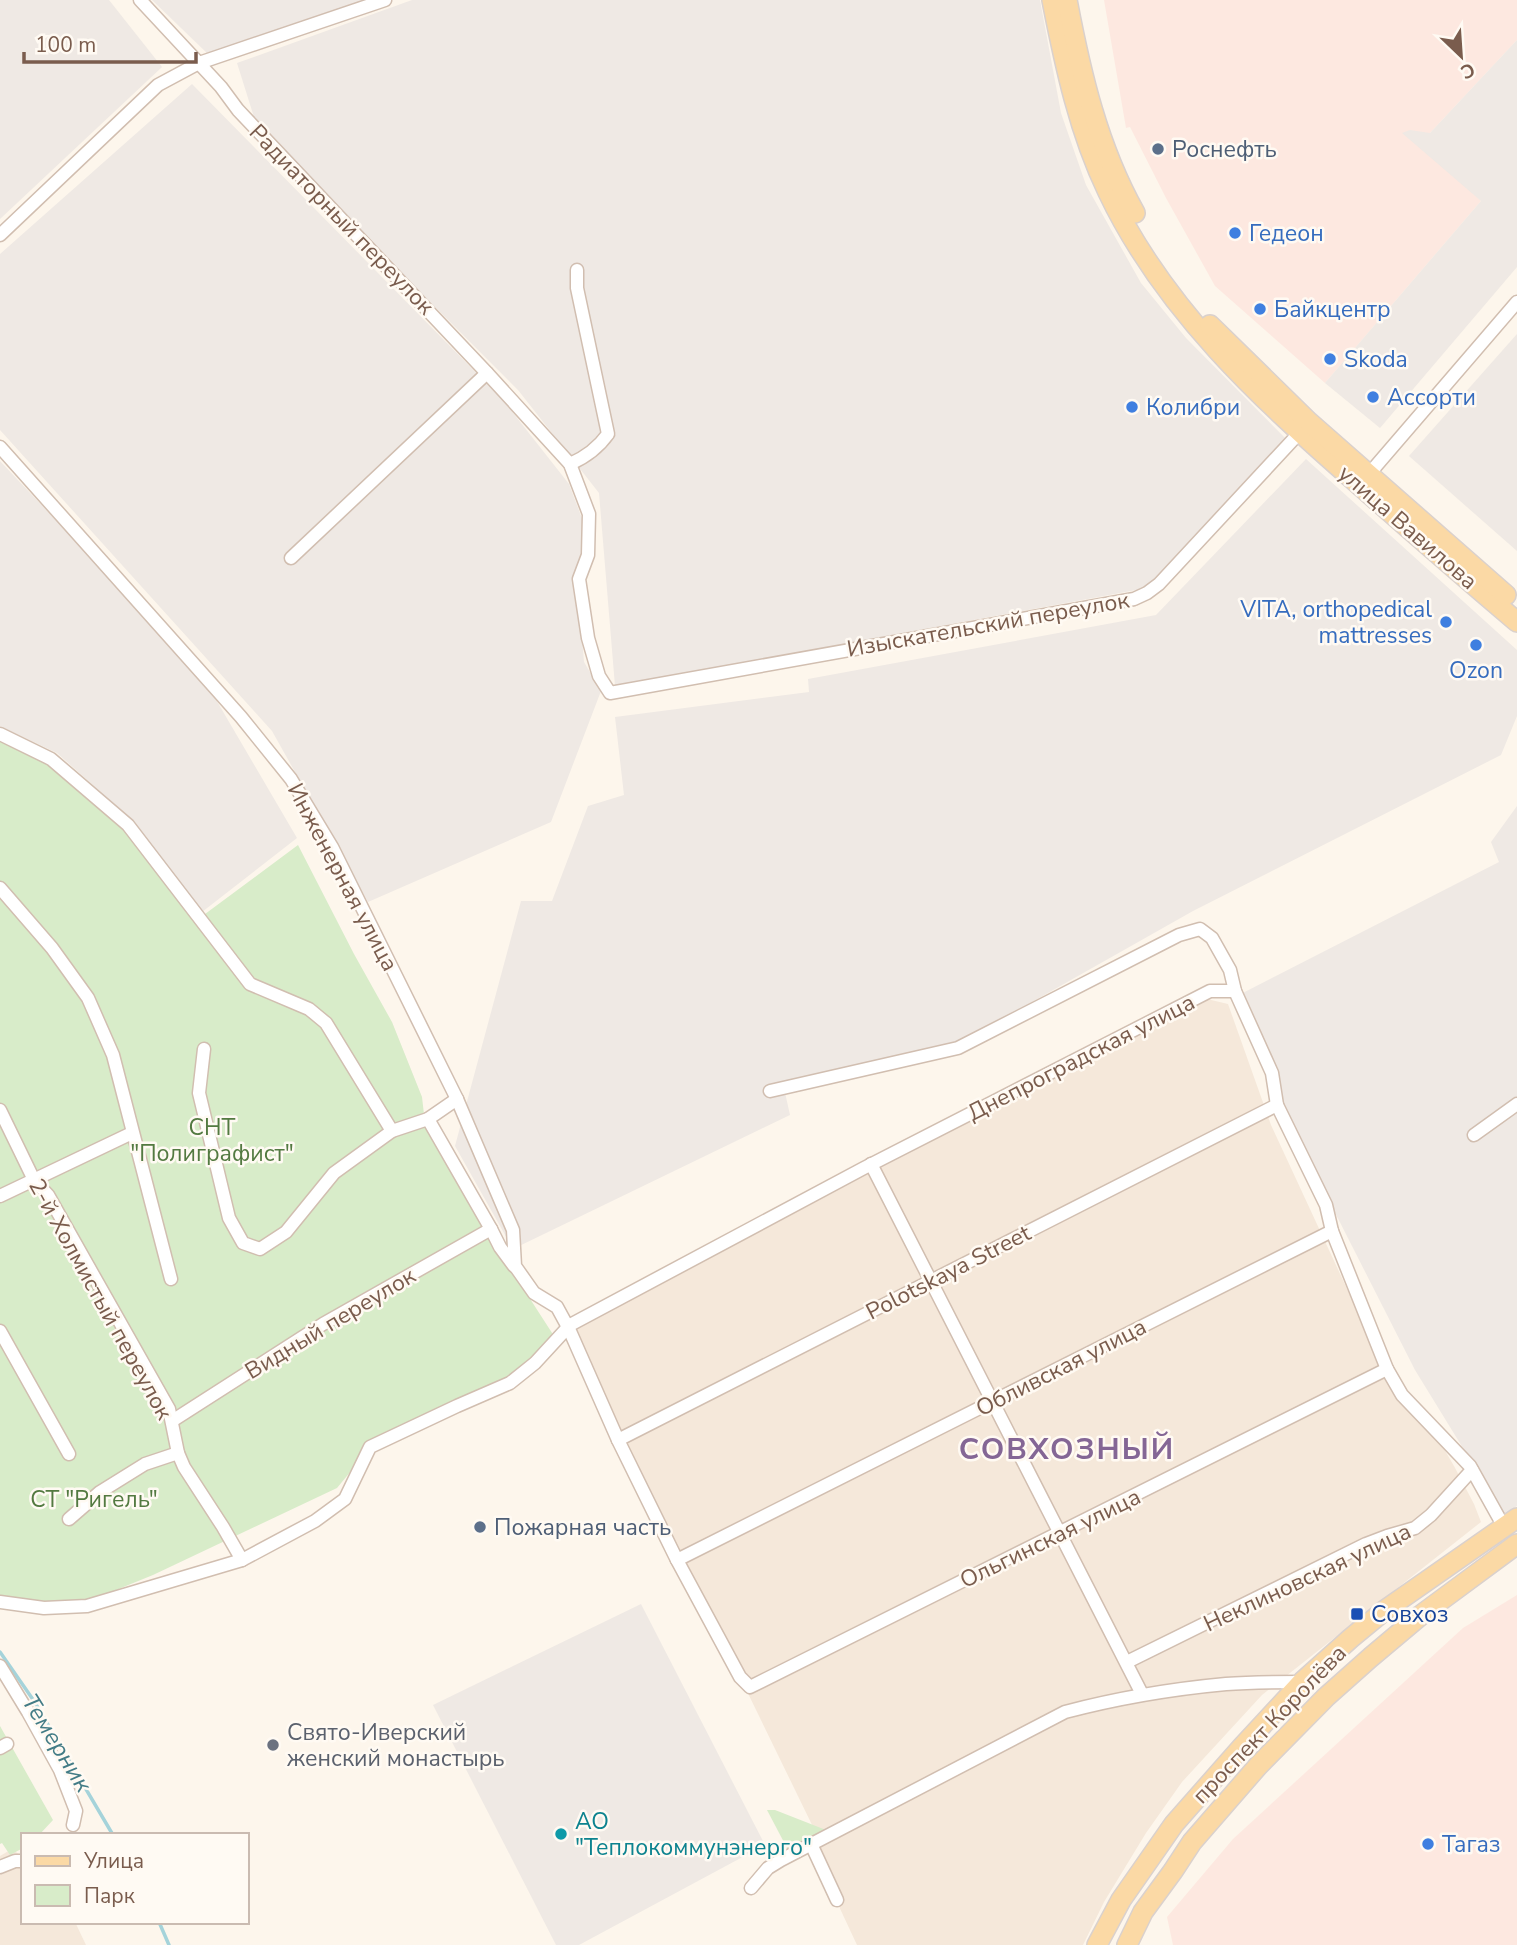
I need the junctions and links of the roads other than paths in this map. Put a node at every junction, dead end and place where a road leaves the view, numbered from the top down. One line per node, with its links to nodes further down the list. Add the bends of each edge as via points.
1 (140, 0): 5 (street, Радиаторный переулок)
2 (384, 0): 5 (street)
3 (1052, 0): 10 (main road, улица Вавилова, via 1088,146 1108,194 1139,247 1202,334)
4 (1067, 0): 10 (main road, улица Вавилова, via 1086,91 1121,188 1183,292)
5 (199, 63): 6 (street, via 158,85); 9 (street, Радиаторный переулок)
6 (0, 235)
7 (577, 270): 12 (street, via 608,434 601,445)
8 (1517, 302): 13 (street, улица Вавилова)
9 (487, 373): 12 (street, Радиаторный переулок); 14 (street)
10 (1304, 428): 13 (main road, улица Вавилова); 16 (main road, улица Вавилова); 17 (street, Изыскательский переулок, via 1158,584 1134,599)
11 (0, 447): 23 (street, Инженерная улица, via 241,717 290,779 332,847)
12 (570, 464): 17 (street, Радиаторный переулок, via 589,514 587,555 579,579 588,638 599,676)
13 (1368, 474): 15 (main road, улица Вавилова)
14 (290, 558)
15 (1517, 605)
16 (1517, 622)
17 (610, 693)
18 (0, 734): 28 (street, via 51,759 128,825 250,984 309,1009 326,1023)
19 (0, 888): 29 (street, via 88,998 113,1055)
20 (1235, 991): 22 (street, via 1230,970 1212,938 1200,929 1179,935 958,1048); 25 (street, via 1272,1073); 31 (street, Днепроградская улица, via 1210,991)
21 (204, 1049): 28 (street, via 199,1093 229,1218 243,1243 260,1249 286,1232 334,1172)
22 (770, 1091)
23 (457, 1099): 27 (street); 36 (street, Инженерная улица, via 513,1230)
24 (1517, 1104): 30 (street)
25 (1277, 1105): 35 (street, via 1326,1205); 38 (street, Polotskaya Street)
26 (0, 1110): 32 (street, 2-й Холмистый переулок)
27 (428, 1119): 28 (street); 34 (street)
28 (392, 1131)
29 (132, 1133): 32 (street); 37 (street)
30 (1474, 1135)
31 (871, 1164): 38 (street); 39 (street, Днепроградская улица)
32 (34, 1180): 33 (street); 43 (street, 2-й Холмистый переулок, via 48,1195)
33 (0, 1196)
34 (491, 1229): 36 (street); 43 (street, Видный переулок, via 323,1324)
35 (1332, 1231): 41 (street); 42 (street, Обливская улица)
36 (514, 1266): 39 (street, via 534,1293 557,1307)
37 (171, 1279)
38 (930, 1281): 42 (street); 44 (street, Polotskaya Street)
39 (567, 1327): 44 (street); 52 (street, via 510,1383 370,1447 345,1499)
40 (0, 1331): 46 (street)
41 (1387, 1369): 47 (street, via 1402,1395); 50 (street, Ольгинская улица)
42 (992, 1401): 50 (street); 53 (street, Обливская улица)
43 (172, 1421): 45 (street, 2-й Холмистый переулок)
44 (618, 1440): 53 (street)
45 (178, 1453): 48 (street, via 145,1464 100,1492); 52 (street, 2-й Холмистый переулок)
46 (69, 1454)
47 (1472, 1470): 49 (street); 55 (street, Неклиновская улица, via 1415,1528 1366,1544)
48 (69, 1519)
49 (1510, 1522): 57 (main road, проспект Королёва, via 1385,1610)
50 (1060, 1533): 53 (street, Ольгинская улица, via 750,1687 740,1677); 55 (street)
51 (1517, 1544): 66 (main road, проспект Королёва, via 1371,1657 1258,1766 1192,1842 1143,1912)
52 (242, 1560): 54 (street, via 87,1606 44,1608)
53 (677, 1560)
54 (0, 1602)
55 (1127, 1662): 58 (street)
56 (0, 1666): 59 (street, via 60,1770 76,1811)
57 (1303, 1682): 58 (street, via 1229,1684); 65 (main road, проспект Королёва, via 1174,1824 1121,1900)
58 (1142, 1694): 60 (street, via 1065,1712)
59 (73, 1825)
60 (811, 1844): 63 (street, via 768,1868); 64 (street)
61 (20, 1861): 62 (street)
62 (0, 1867)
63 (751, 1888)
64 (836, 1900)
65 (1097, 1945)
66 (1127, 1945)

